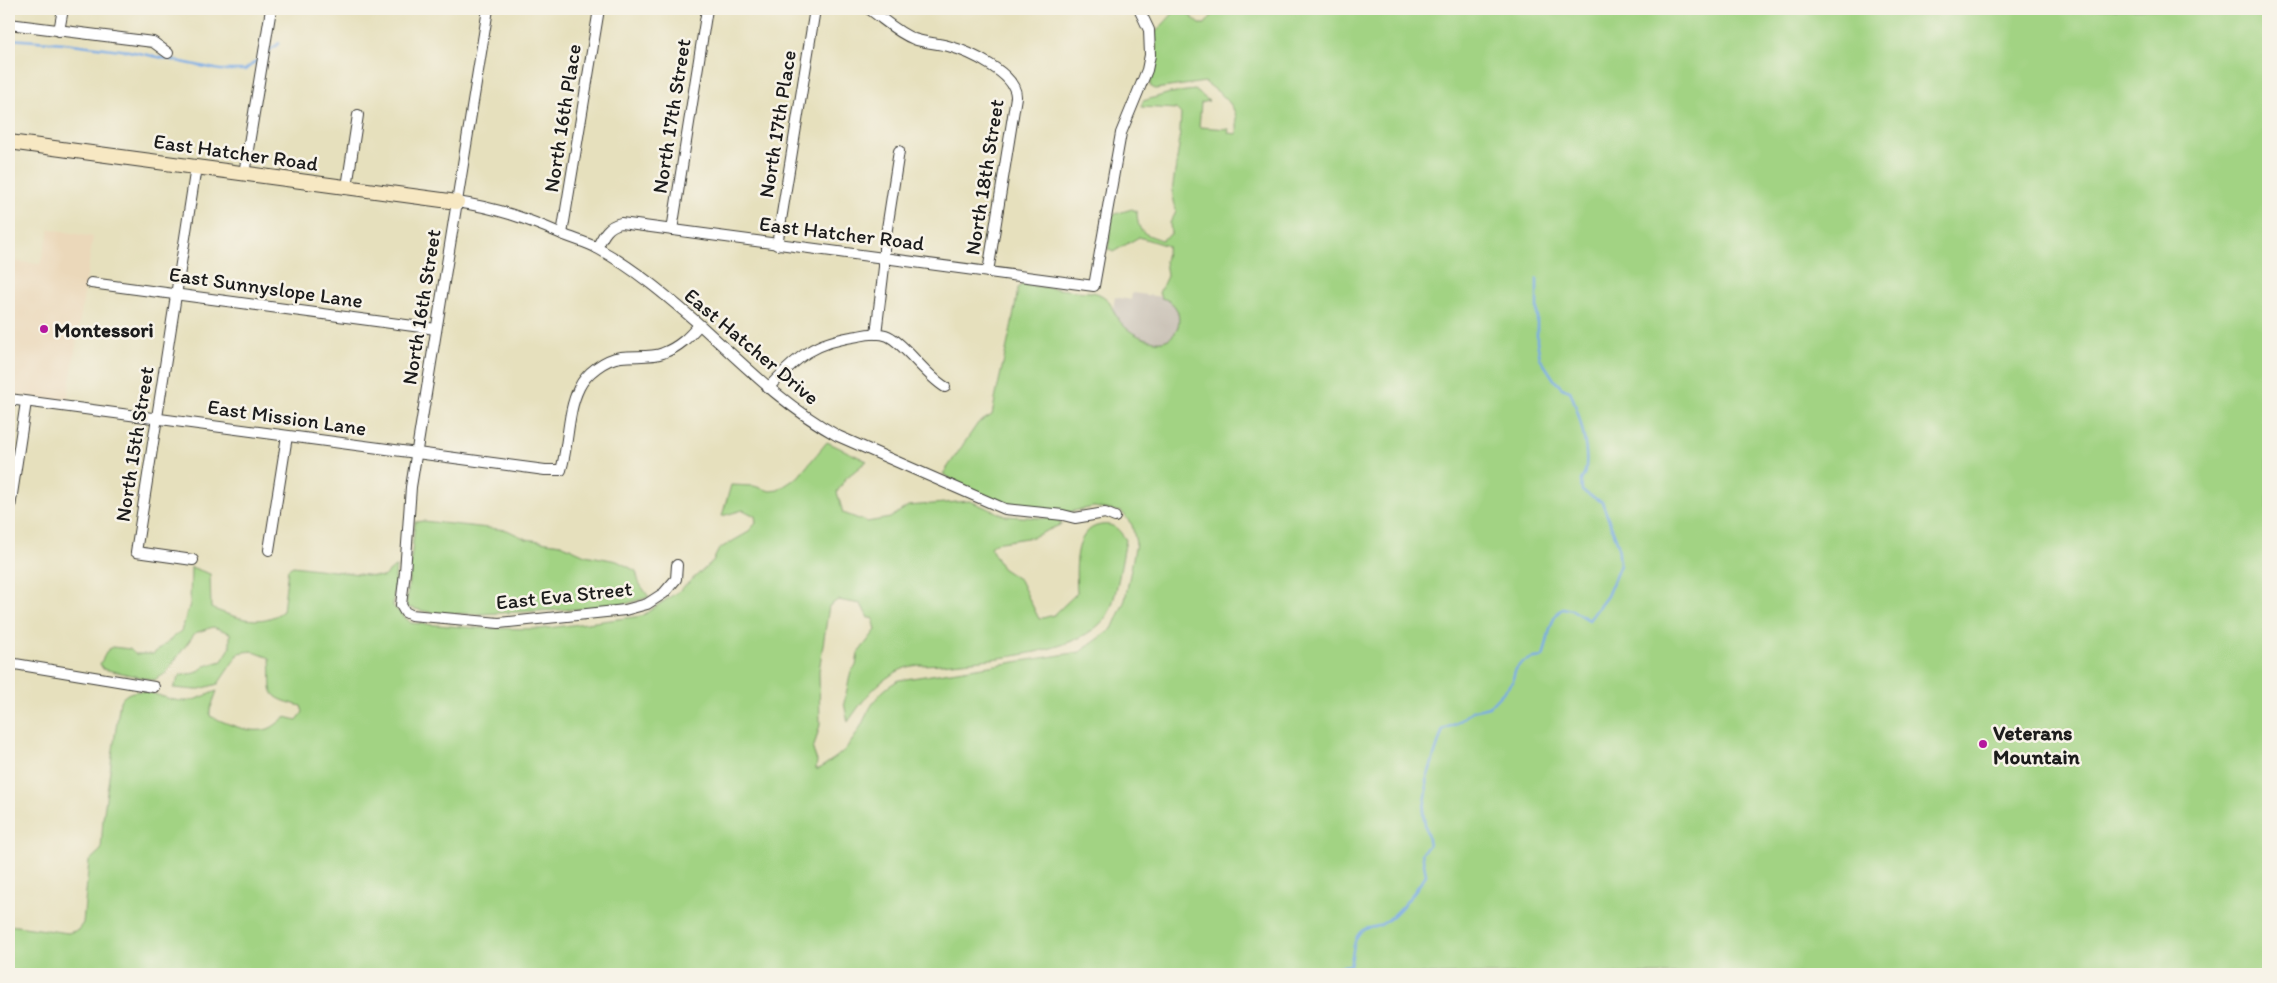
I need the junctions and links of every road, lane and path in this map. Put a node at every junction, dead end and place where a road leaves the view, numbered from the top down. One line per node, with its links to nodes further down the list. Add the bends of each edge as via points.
1 (63, 9): 10 (street)
2 (271, 9): 16 (street)
3 (488, 9): 18 (street, North 16th Street)
4 (599, 9): 20 (street, North 16th Place)
5 (707, 9): 19 (street, North 17th Street)
6 (815, 9): 21 (street, North 17th Place)
7 (869, 9): 24 (street, North 18th Street, via 898,32 916,40 961,50 984,62 1007,78 1015,88)
8 (1139, 9): 24 (street, East Hatcher Road, via 1149,30 1148,62 1121,133 1094,286)
9 (9, 24): 10 (street)
10 (59, 31): 11 (street, via 153,42)
11 (168, 53)
12 (358, 115): 17 (street)
13 (9, 142): 15 (street, East Hatcher Road)
14 (899, 151): 23 (street)
15 (196, 167): 16 (street, East Hatcher Road); 26 (street, North 15th Street)
16 (244, 174): 17 (street, East Hatcher Road)
17 (347, 187): 18 (street, East Hatcher Road)
18 (457, 202): 20 (street, East Hatcher Drive, via 515,214); 28 (street, North 16th Street)
19 (672, 230): 21 (street, East Hatcher Road); 22 (street, East Hatcher Road, via 621,223 605,232)
20 (562, 234): 22 (street, East Hatcher Drive)
21 (777, 245): 23 (street, East Hatcher Road)
22 (597, 248): 27 (street, East Hatcher Drive, via 640,276)
23 (884, 259): 24 (street, East Hatcher Road); 29 (street)
24 (988, 272)
25 (91, 283): 26 (street, East Sunnyslope Lane)
26 (176, 294): 28 (street, East Sunnyslope Lane); 34 (street, North 15th Street)
27 (699, 325): 31 (street, East Hatcher Drive); 36 (street, East Mission Lane, via 678,346 662,354 620,357 601,364 588,376 575,399 561,470)
28 (436, 329): 36 (street, North 16th Street)
29 (876, 334): 30 (street, via 888,336 932,379); 31 (street, via 847,337 807,351)
30 (945, 387)
31 (768, 388): 38 (street, East Hatcher Drive, via 818,426 1005,509 1075,518 1105,513)
32 (9, 399): 33 (street, East Mission Lane)
33 (26, 402): 34 (street, East Mission Lane); 37 (street)
34 (156, 419): 35 (street, East Mission Lane); 40 (street, North 15th Street, via 136,552)
35 (287, 436): 36 (street, East Mission Lane); 39 (street)
36 (416, 453): 42 (street, North 16th Street, via 401,605)
37 (9, 514)
38 (1115, 517)
39 (269, 550)
40 (192, 560)
41 (677, 565): 42 (street, East Eva Street, via 676,579 664,593 647,604 625,610 498,623)
42 (405, 612)
43 (9, 663): 44 (street)
44 (154, 687)

